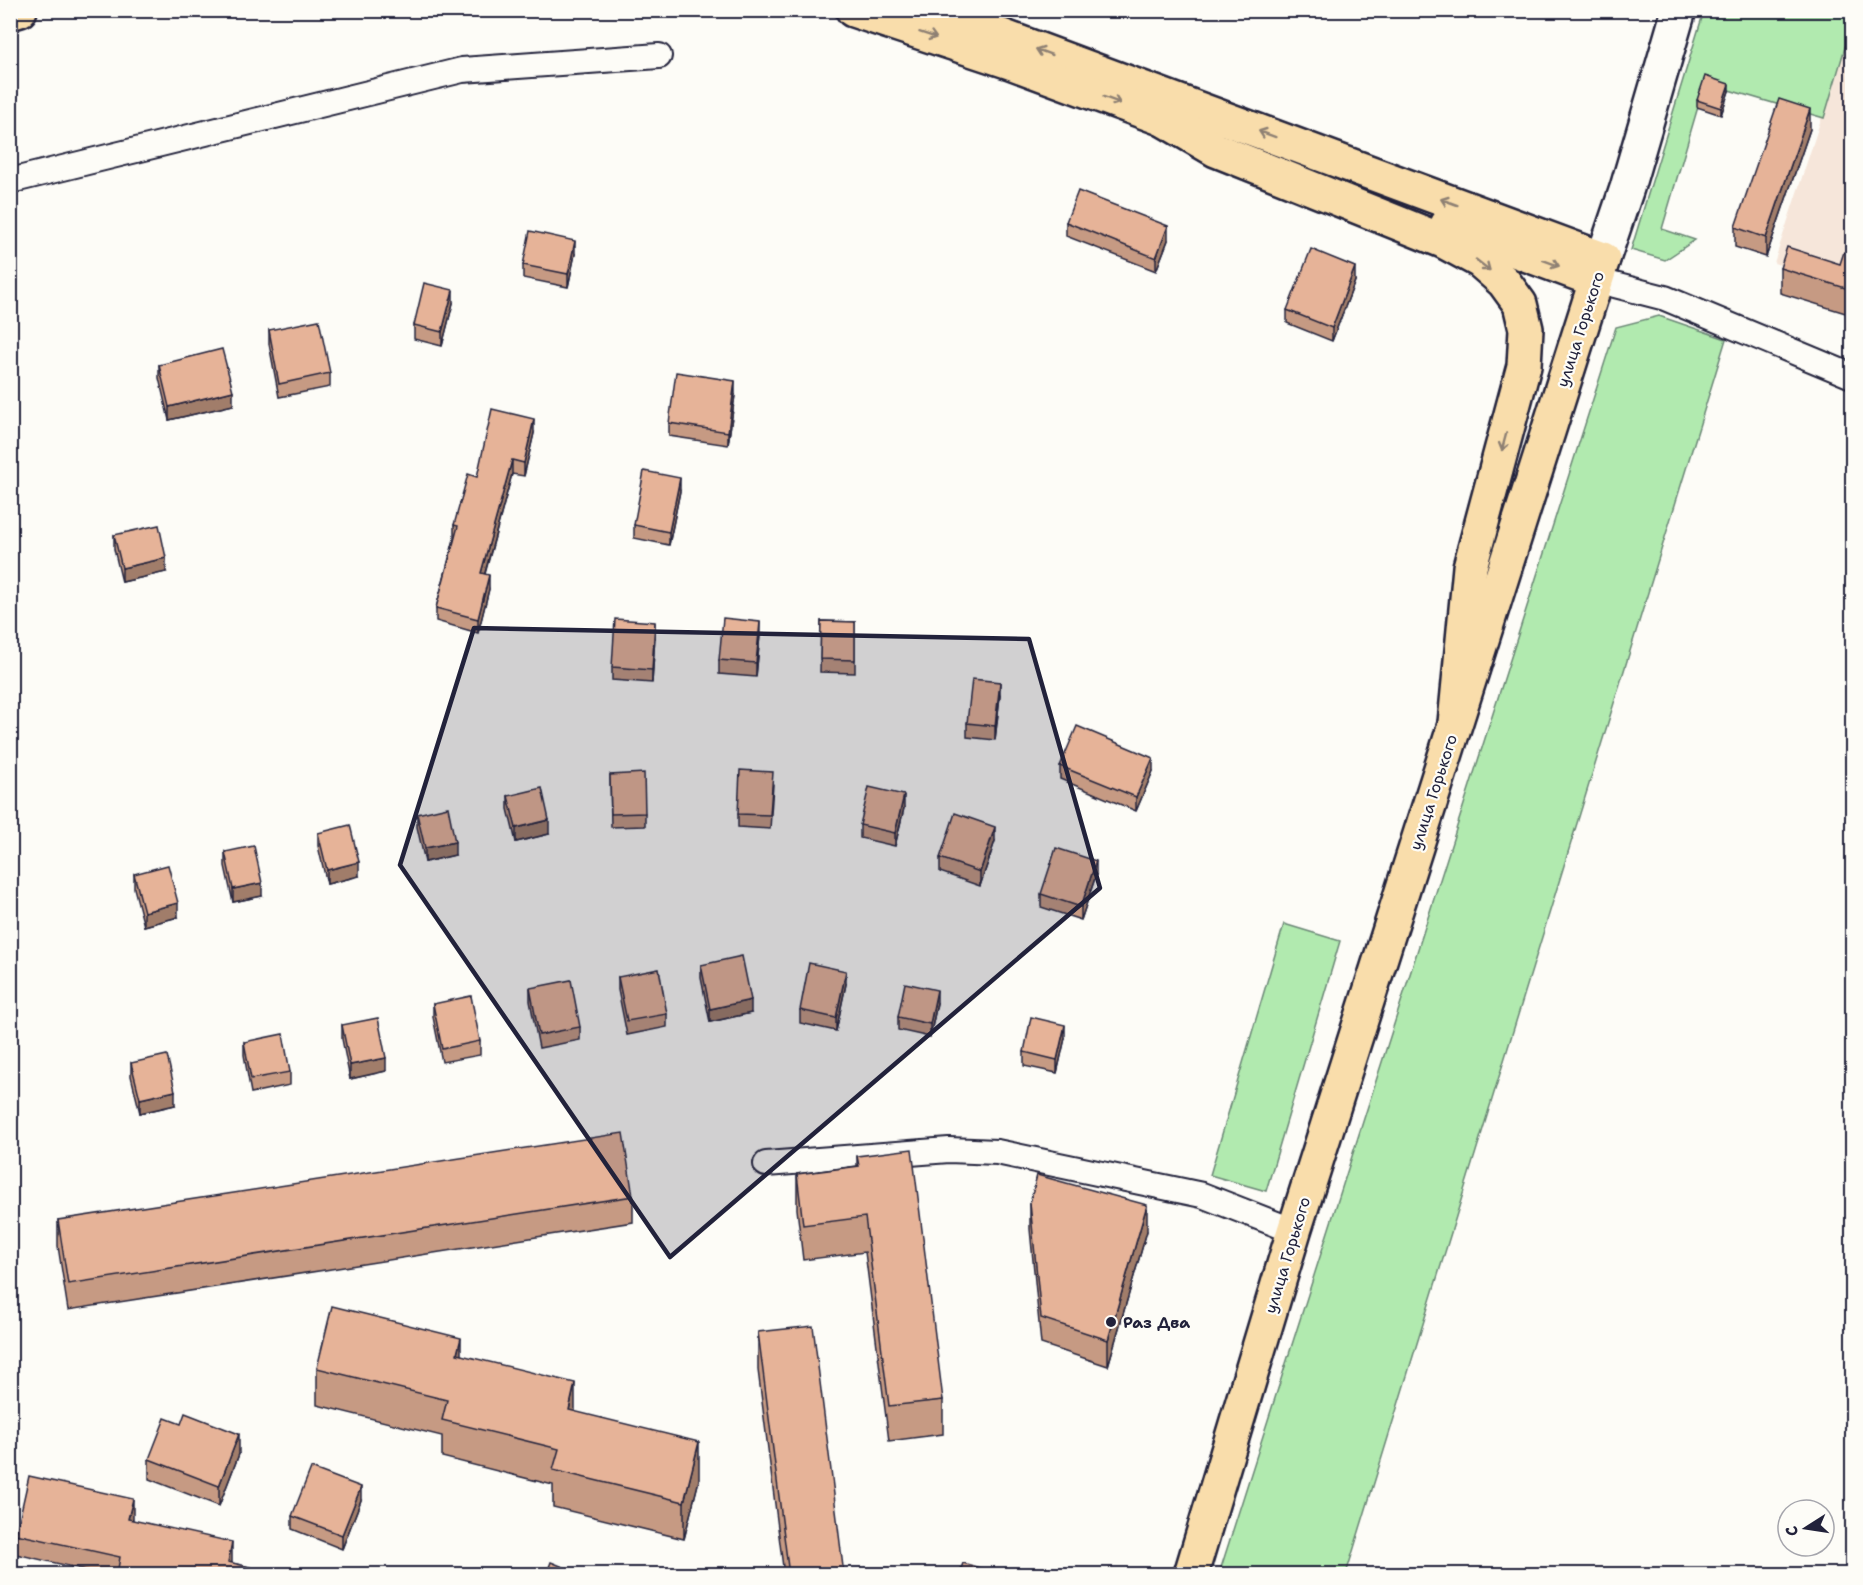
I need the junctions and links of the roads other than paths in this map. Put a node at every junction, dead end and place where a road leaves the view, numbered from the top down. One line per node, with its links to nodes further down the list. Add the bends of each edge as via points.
1 (20, 10): 5 (main road)
2 (853, 10): 7 (main road, one-way to 7, via 1010,62)
3 (932, 10): 9 (main road, one-way to 3)
4 (1679, 10): 9 (main road, улица Горького)
5 (10, 13)
6 (659, 56): 8 (street, via 462,70)
7 (1163, 119): 9 (main road, one-way to 9); 11 (main road, one-way to 11, via 1216,150 1443,241 1480,261 1504,282 1520,304 1526,329 1524,366 1470,567)
8 (10, 181)
9 (1599, 269): 10 (street); 11 (main road, улица Горького)
10 (1852, 376)
11 (1455, 723): 13 (main road, улица Горького)
12 (766, 1164): 13 (street, via 949,1150 997,1152 1202,1195)
13 (1294, 1231): 14 (main road, улица Горького)
14 (1191, 1575)

